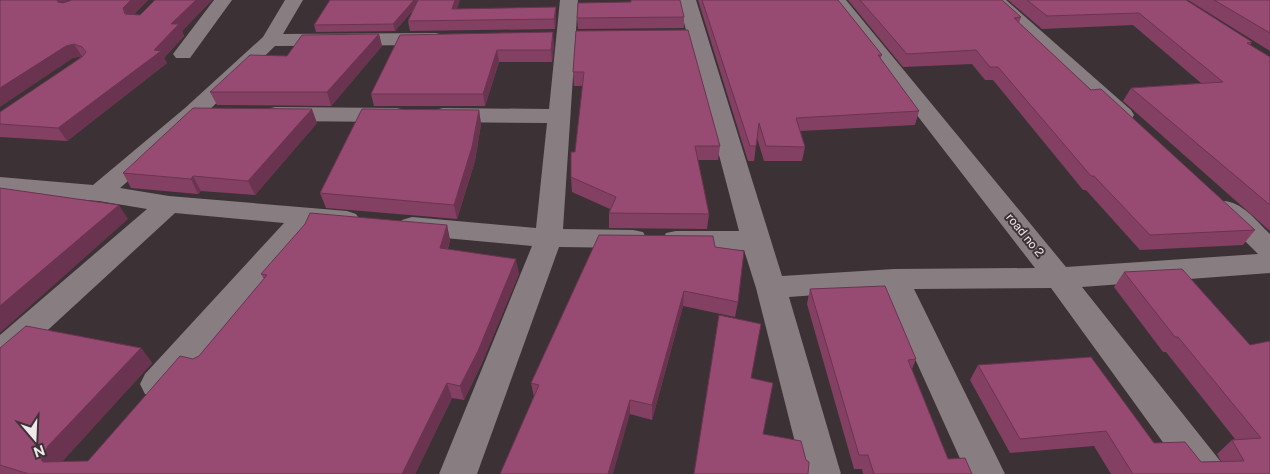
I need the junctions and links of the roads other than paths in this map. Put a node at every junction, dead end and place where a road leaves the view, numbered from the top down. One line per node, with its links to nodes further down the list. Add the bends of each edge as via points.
1 (223, 0): 11 (street)
2 (294, 0): 10 (street)
3 (569, 0): 15 (street)
4 (687, 0): 7 (street)
5 (837, 0): 26 (street, road no 2)
6 (996, 0): 16 (street)
7 (695, 35): 8 (street); 23 (street)
8 (636, 36)
9 (458, 38): 10 (street)
10 (270, 40): 12 (street)
11 (183, 54)
12 (193, 113): 13 (street); 18 (street)
13 (222, 113)
14 (252, 113): 15 (street)
15 (559, 116): 22 (street)
16 (1140, 131)
17 (0, 185): 18 (street)
18 (99, 193): 20 (street)
19 (1212, 197): 24 (street)
20 (169, 204): 21 (street); 29 (street)
21 (304, 216): 22 (street); 30 (street)
22 (549, 238): 23 (street); 31 (street)
23 (755, 241): 28 (street)
24 (1270, 249)
25 (1270, 262): 26 (street)
26 (1059, 278): 27 (street); 34 (street, road no 2)
27 (894, 279): 28 (street); 33 (street)
28 (771, 288): 32 (street)
29 (0, 354)
30 (136, 408)
31 (458, 474)
32 (822, 474)
33 (986, 474)
34 (1208, 474)

